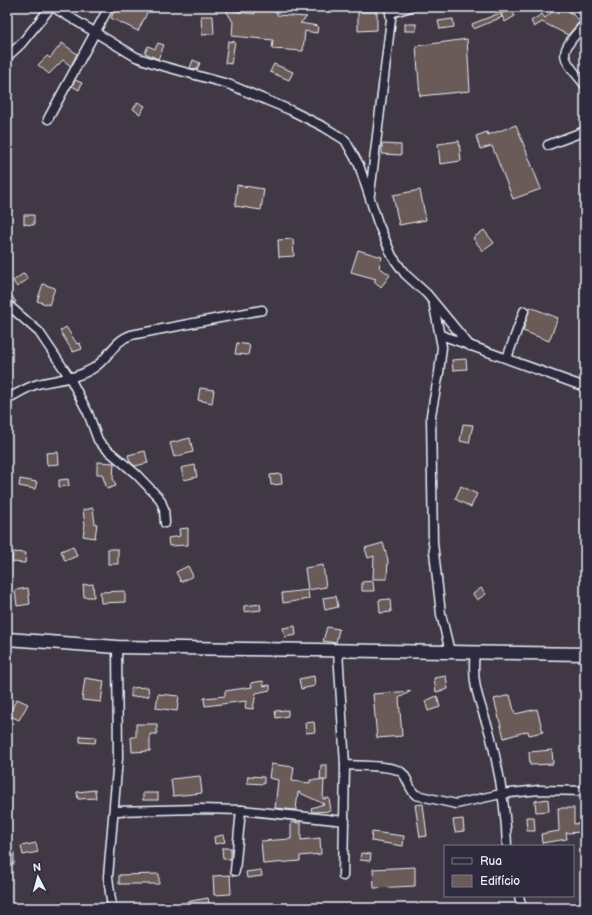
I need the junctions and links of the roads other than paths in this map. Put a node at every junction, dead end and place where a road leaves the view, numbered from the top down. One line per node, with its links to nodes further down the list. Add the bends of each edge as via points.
1 (52, 7): 8 (street); 9 (street)
2 (110, 7): 8 (street)
3 (411, 7): 5 (street)
4 (579, 7): 6 (street)
5 (390, 10): 14 (street)
6 (585, 12)
7 (585, 24): 10 (street, via 567,44 565,55)
8 (96, 32): 11 (street); 14 (street, via 148,62 228,84 335,132 350,147)
9 (7, 56)
10 (585, 85)
11 (48, 119)
12 (585, 131): 13 (street)
13 (548, 145)
14 (369, 196): 15 (street, via 392,256 405,274)
15 (433, 302): 19 (street); 20 (street)
16 (7, 304): 22 (street, via 39,332)
17 (262, 310): 22 (street, via 131,335 118,341 93,369)
18 (524, 311): 21 (street)
19 (441, 335): 20 (street); 30 (street, via 440,368 431,415 431,495 438,591)
20 (470, 346): 21 (street)
21 (507, 358): 23 (street)
22 (70, 378): 24 (street, via 40,384); 25 (street, via 98,440 160,499)
23 (585, 387)
24 (7, 399)
25 (165, 523)
26 (7, 639): 27 (street)
27 (117, 647): 28 (street); 36 (street, via 119,735)
28 (338, 651): 30 (street); 32 (street)
29 (475, 651): 30 (street); 31 (street); 34 (street, via 472,671 474,686 489,734)
30 (450, 652)
31 (585, 654)
32 (345, 765): 34 (street, via 396,769 405,777 412,792 425,799 456,804); 37 (street)
33 (585, 791): 34 (street, via 539,790)
34 (501, 794): 38 (street, via 507,826)
35 (241, 810): 36 (street); 37 (street); 39 (street)
36 (115, 811): 42 (street, via 108,877)
37 (345, 821): 40 (street)
38 (507, 845)
39 (235, 871)
40 (343, 876)
41 (519, 897): 43 (street)
42 (112, 908)
43 (522, 908)

